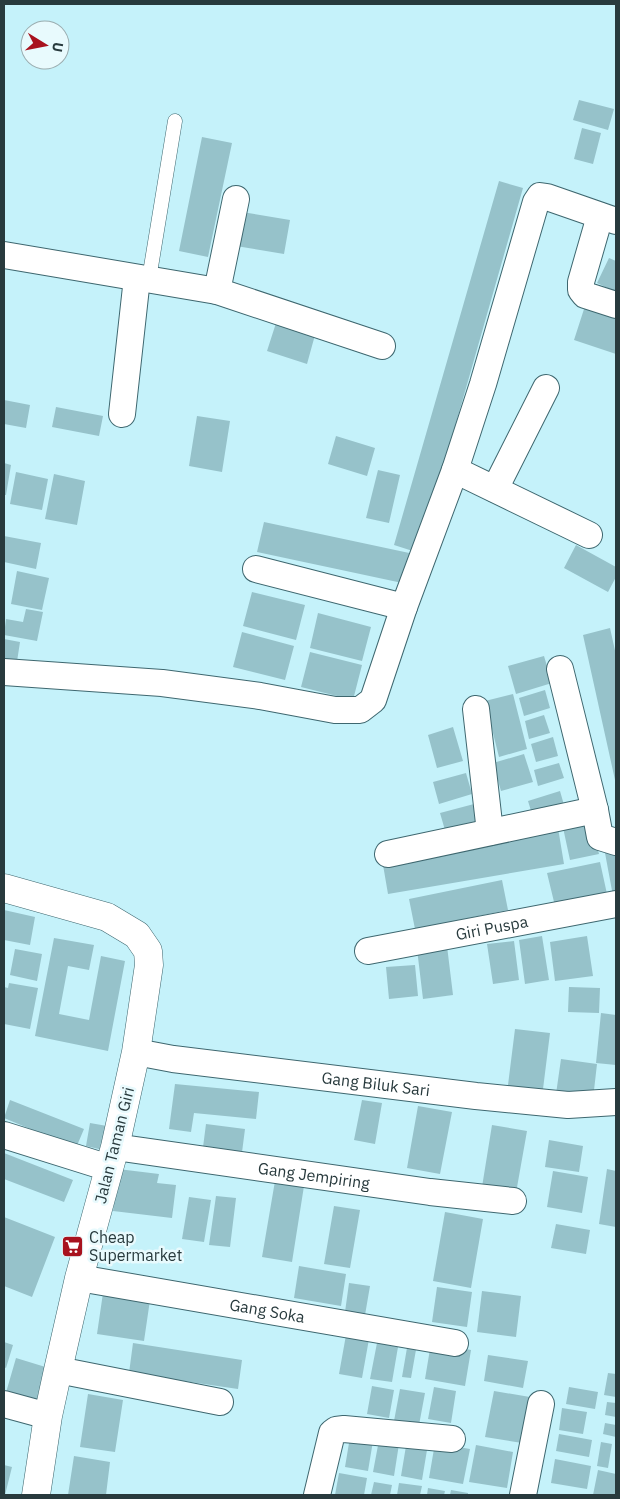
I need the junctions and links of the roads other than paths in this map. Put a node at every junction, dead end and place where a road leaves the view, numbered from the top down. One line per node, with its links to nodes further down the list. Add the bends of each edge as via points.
1 (175, 121): 5 (lane)
2 (236, 199): 6 (street)
3 (608, 218): 7 (street, via 581,282 581,290 585,295); 11 (street, via 547,197 540,196 536,202)
4 (4, 255): 5 (street)
5 (143, 279): 6 (street); 10 (street)
6 (217, 291): 8 (street)
7 (616, 305)
8 (382, 346)
9 (546, 388): 12 (street)
10 (122, 414)
11 (455, 470): 12 (street); 15 (street)
12 (495, 489): 13 (street)
13 (589, 534)
14 (256, 569): 15 (street)
15 (404, 607): 17 (street, via 373,700 360,710 335,710 162,683)
16 (560, 669): 19 (street)
17 (4, 672)
18 (476, 709): 20 (street)
19 (595, 810): 20 (street); 21 (street, via 600,837)
20 (490, 832): 22 (street)
21 (616, 842)
22 (388, 854)
23 (4, 888): 26 (street, Jalan Taman Giri, via 107,917 137,935 148,951 149,965)
24 (616, 904): 25 (street, Giri Puspa)
25 (368, 951)
26 (136, 1052): 27 (street, Gang Biluk Sari, via 476,1096 568,1105); 29 (street, Jalan Taman Giri)
27 (616, 1102)
28 (4, 1135): 29 (street, Gang Jempiring)
29 (112, 1158): 30 (street, Gang Jempiring); 31 (street, Jalan Taman Giri)
30 (513, 1201)
31 (80, 1278): 32 (street, Gang Soka); 33 (street, Jalan Taman Giri)
32 (455, 1343)
33 (58, 1370): 34 (street); 37 (street, Jalan Taman Giri)
34 (220, 1402)
35 (4, 1404): 37 (street)
36 (541, 1404): 41 (street)
37 (48, 1416): 39 (street, Jalan Taman Giri)
38 (452, 1439): 40 (street, via 336,1430 332,1433)
39 (36, 1495)
40 (317, 1495)
41 (522, 1495)

